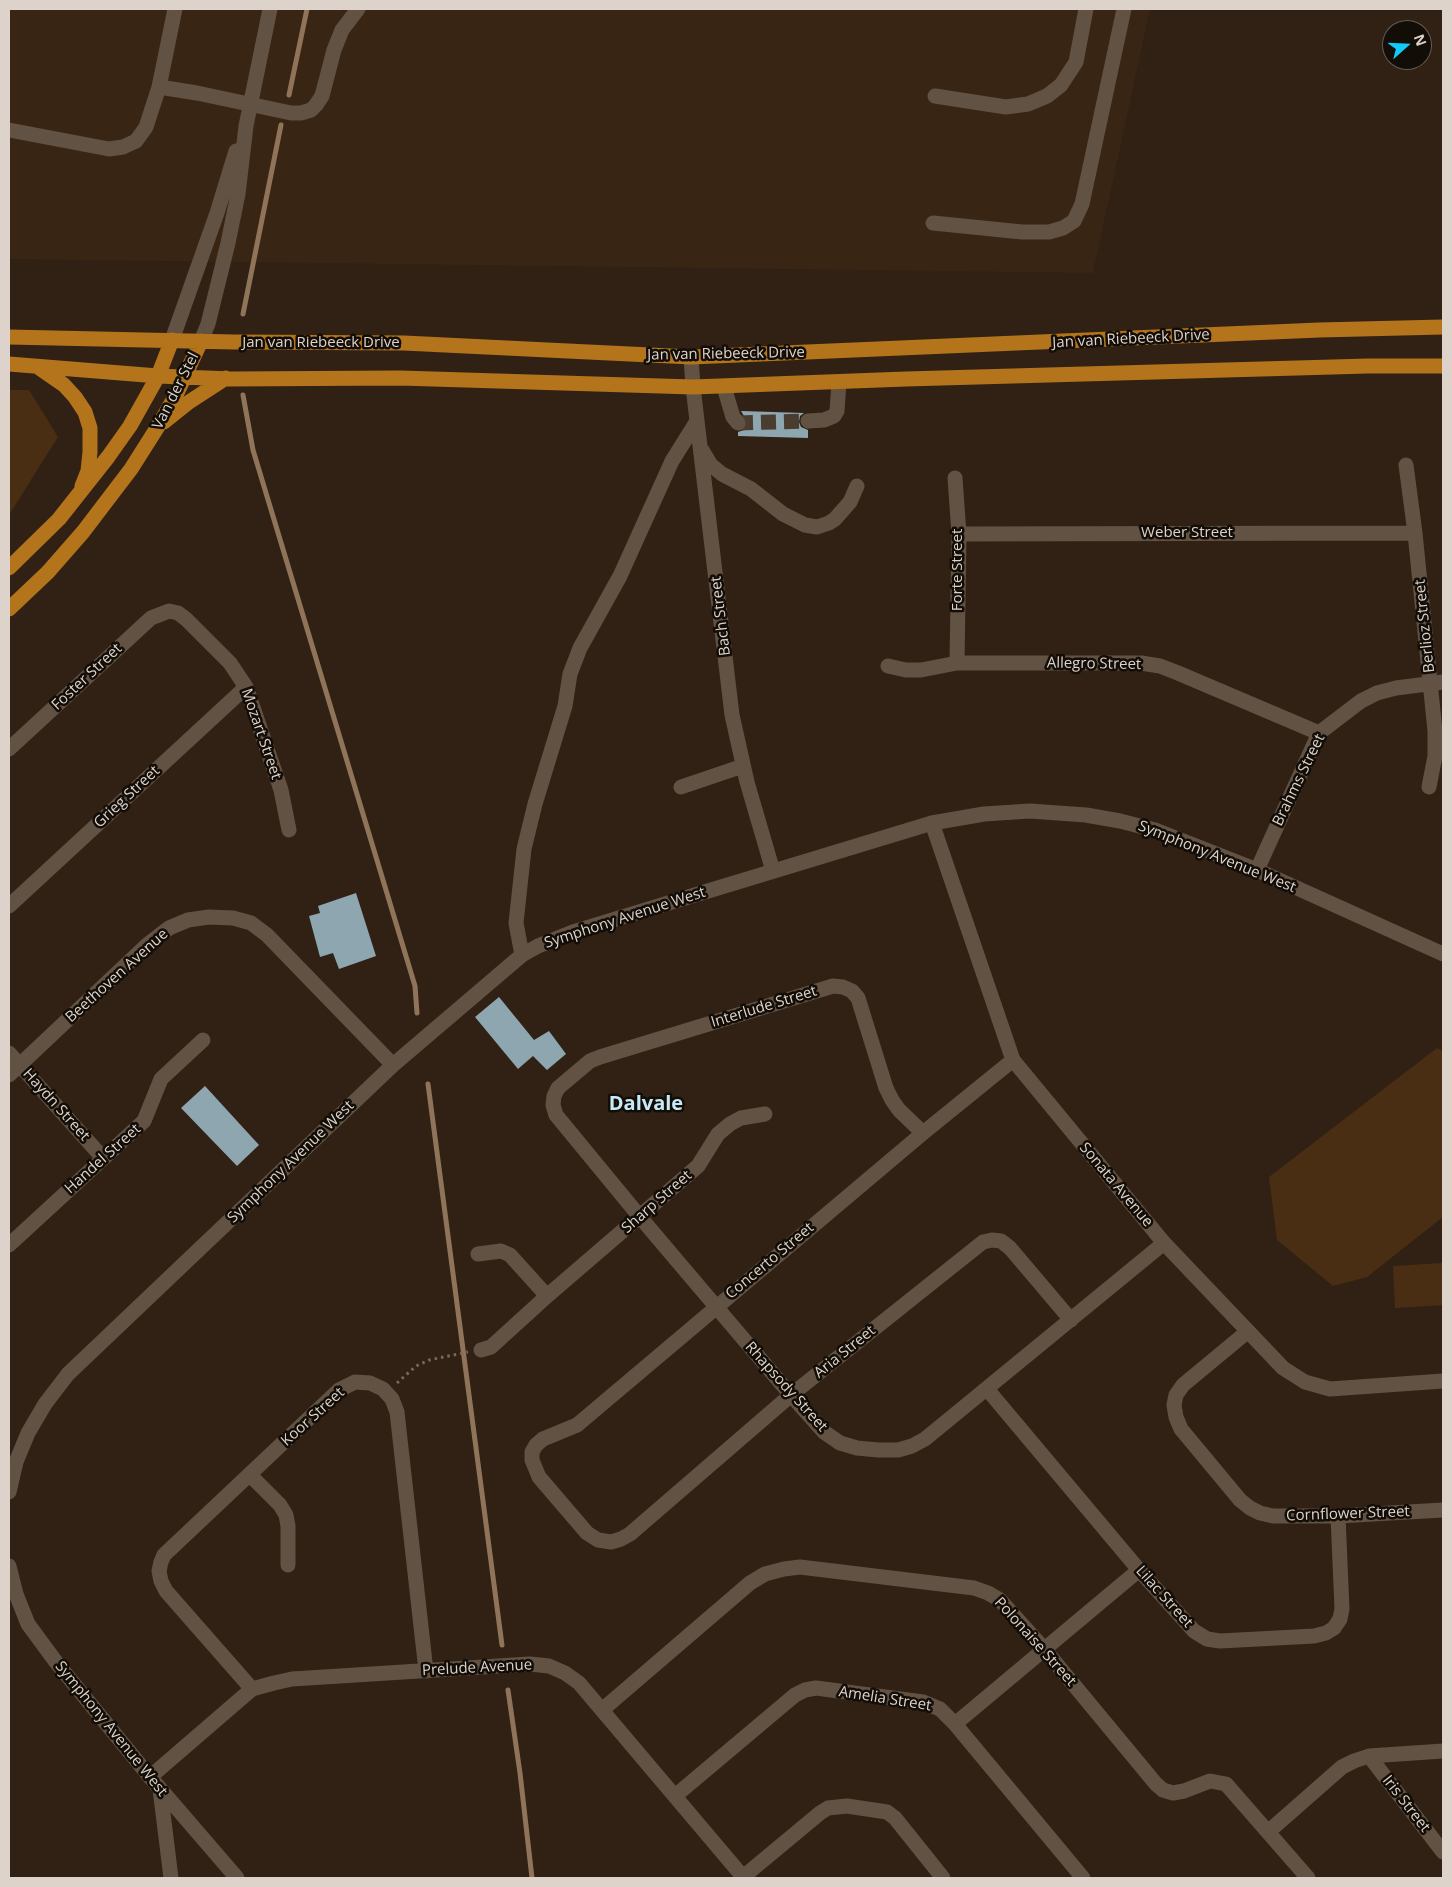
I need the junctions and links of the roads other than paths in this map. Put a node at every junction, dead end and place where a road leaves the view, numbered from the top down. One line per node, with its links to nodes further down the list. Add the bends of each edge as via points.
1 (175, 9): 6 (street)
2 (270, 9): 8 (street, Van der Stel)
3 (358, 9): 8 (street, via 342,30 322,96 311,110 291,112)
4 (1086, 9): 7 (street, via 1076,62 1061,85 1048,96 1028,104 1006,106)
5 (1124, 9): 11 (street, via 1082,204 1074,221 1049,232)
6 (159, 88): 8 (street); 10 (street, via 146,128 136,141 123,147 109,149)
7 (934, 96)
8 (250, 104): 9 (street, Van der Stel)
9 (246, 126): 14 (street, Van der Stel); 15 (street, Van der Stel, via 228,243)
10 (9, 130)
11 (933, 223)
12 (1443, 327): 16 (main road, Jan van Riebeeck Drive)
13 (9, 337): 14 (main road, Jan van Riebeeck Drive)
14 (172, 340): 15 (main road, Jan van Riebeeck Drive); 20 (main road, Van der Stel)
15 (201, 341): 16 (main road, Jan van Riebeeck Drive, via 404,343); 21 (main road, Van der Stel)
16 (691, 357): 24 (street, Bach Street)
17 (9, 364): 18 (main road, Jan van Riebeeck Drive)
18 (36, 366): 20 (main road, Jan van Riebeeck Drive); 34 (main road, via 64,385 85,412 90,428 90,452)
19 (1443, 366): 23 (main road, Jan van Riebeeck Drive)
20 (158, 376): 21 (main road, Jan van Riebeeck Drive); 34 (main road, Van der Stel, via 130,426)
21 (185, 377): 22 (main road, Jan van Riebeeck Drive); 29 (main road, Van der Stel)
22 (226, 378): 24 (main road, Jan van Riebeeck Drive, via 400,378); 29 (main road)
23 (838, 382): 25 (main road, Jan van Riebeeck Drive); 27 (street, via 834,416)
24 (694, 387): 25 (main road, Jan van Riebeeck Drive); 26 (street, Bach Street)
25 (724, 387): 28 (street)
26 (697, 421): 30 (street, Bach Street); 55 (street, via 672,461 620,576 580,648 570,674 565,706 524,849 516,923)
27 (808, 421)
28 (738, 423)
29 (157, 428): 38 (main road, Van der Stel, via 126,477 88,526 48,572)
30 (701, 448): 33 (street, via 722,474 805,526 817,527 835,519 850,502); 46 (street, Bach Street, via 732,715)
31 (1406, 465): 35 (street, Berlioz Street)
32 (955, 478): 36 (street, Forte Street)
33 (857, 486)
34 (80, 495): 37 (main road, Van der Stel)
35 (1415, 533): 36 (street, Weber Street); 42 (street, Berlioz Street)
36 (959, 534): 40 (street, Forte Street)
37 (9, 568)
38 (9, 609)
39 (169, 611): 43 (street, Mozart Street, via 186,619 230,663); 45 (street, Foster Street, via 151,618)
40 (957, 662): 41 (street, Allegro Street, via 921,670); 44 (street, Allegro Street, via 1141,663 1160,666)
41 (888, 666)
42 (1437, 682): 44 (street, Brahms Street, via 1377,693 1355,705); 48 (street, Berlioz Street, via 1435,756)
43 (246, 687): 50 (street, Mozart Street, via 281,790); 53 (street, Grieg Street)
44 (1319, 733): 51 (street, Brahms Street)
45 (9, 749)
46 (743, 766): 47 (street); 52 (street, Bach Street)
47 (681, 787)
48 (1429, 787)
49 (932, 822): 51 (street, Symphony Avenue West, via 1030,811 1120,820 1155,830); 52 (street, Symphony Avenue West); 58 (street, Sonata Avenue)
50 (289, 830)
51 (1257, 870): 54 (street, Symphony Avenue West)
52 (773, 871): 55 (street, Symphony Avenue West, via 573,932)
53 (9, 906)
54 (1443, 954)
55 (522, 955): 60 (street, Symphony Avenue West)
56 (202, 1040): 65 (street, Handel Street, via 161,1080 144,1121)
57 (9, 1053): 59 (street, Haydn Street)
58 (1013, 1060): 64 (street, Concerto Street); 67 (street, Sonata Avenue)
59 (20, 1065): 60 (street, Beethoven Avenue, via 147,945 169,928 188,920 209,917 251,923 267,935); 61 (street, Beethoven Avenue); 65 (street, Haydn Street)
60 (393, 1065): 80 (street, Symphony Avenue West, via 68,1374 28,1433 16,1462)
61 (9, 1075)
62 (765, 1114): 66 (street, Sharp Street, via 741,1118 718,1134 698,1166)
63 (556, 1116): 64 (street, Interlude Street, via 553,1105 558,1088 590,1061 833,986 843,986 858,998 892,1100); 66 (street, Rhapsody Street)
64 (922, 1133): 71 (street, Concerto Street)
65 (103, 1158): 68 (street, Handel Street)
66 (640, 1217): 70 (street, Sharp Street); 71 (street, Rhapsody Street)
67 (1164, 1243): 72 (street, Rhapsody Street); 73 (street, Sonata Avenue)
68 (9, 1245)
69 (478, 1254): 70 (street, via 501,1251 510,1255)
70 (547, 1296): 74 (street, Sharp Street, via 491,1347)
71 (715, 1307): 77 (street, Rhapsody Street); 78 (street, Concerto Street, via 577,1425 543,1439 532,1452)
72 (1071, 1320): 76 (street, Rhapsody Street); 77 (street, Aria Street, via 1010,1248 1001,1241 983,1242)
73 (1247, 1332): 75 (street, Sonata Avenue, via 1283,1368 1304,1382 1330,1388); 82 (street, Cornflower Street, via 1183,1385 1176,1395 1174,1405 1181,1429 1250,1508 1273,1516)
74 (481, 1350)
75 (1443, 1381)
76 (987, 1389): 77 (street, Rhapsody Street, via 925,1439 898,1450 857,1448 840,1442 824,1432); 85 (street, Lilac Street)
77 (791, 1395): 78 (street, Aria Street, via 630,1534 611,1542 598,1540 587,1533 539,1477)
78 (532, 1460)
79 (250, 1475): 84 (street, via 286,1515); 87 (street, Koor Street, via 339,1390 354,1382 370,1382 383,1389 397,1412); 88 (street, Koor Street, via 164,1555 159,1571 166,1591)
80 (9, 1492)
81 (1443, 1510): 82 (street, Cornflower Street)
82 (1338, 1516): 85 (street, Lilac Street, via 1342,1609 1334,1628 1326,1633 1207,1639 1194,1631)
83 (9, 1566): 93 (street, Symphony Avenue West, via 28,1624)
84 (288, 1566)
85 (1139, 1570): 86 (street)
86 (1045, 1650): 89 (street, Polonaise Street, via 1000,1600 974,1588 800,1567 784,1568 750,1583); 90 (street); 96 (street, Polonaise Street, via 1156,1784 1172,1793 1210,1781 1226,1784)
87 (426, 1671): 88 (street, Prelude Avenue, via 292,1679); 89 (street, Prelude Avenue, via 530,1664 549,1666 579,1683)
88 (252, 1689): 93 (street, Prelude Avenue)
89 (602, 1710): 95 (street, Prelude Avenue)
90 (955, 1724): 95 (street, Amelia Street, via 940,1709 924,1702 816,1688 805,1690); 102 (street, Amelia Street)
91 (1443, 1751): 92 (street)
92 (1369, 1756): 96 (street, via 1342,1768); 97 (street, Iris Street)
93 (150, 1777): 94 (street, Symphony Avenue West)
94 (160, 1789): 98 (street); 99 (street, Symphony Avenue West)
95 (675, 1796): 100 (street, Prelude Avenue)
96 (1268, 1832): 103 (street, Polonaise Street)
97 (1443, 1852)
98 (171, 1878)
99 (237, 1878)
100 (743, 1878): 101 (street, via 820,1813 828,1808 848,1806 887,1812 895,1818)
101 (943, 1878)
102 (1083, 1878)
103 (1308, 1878)

